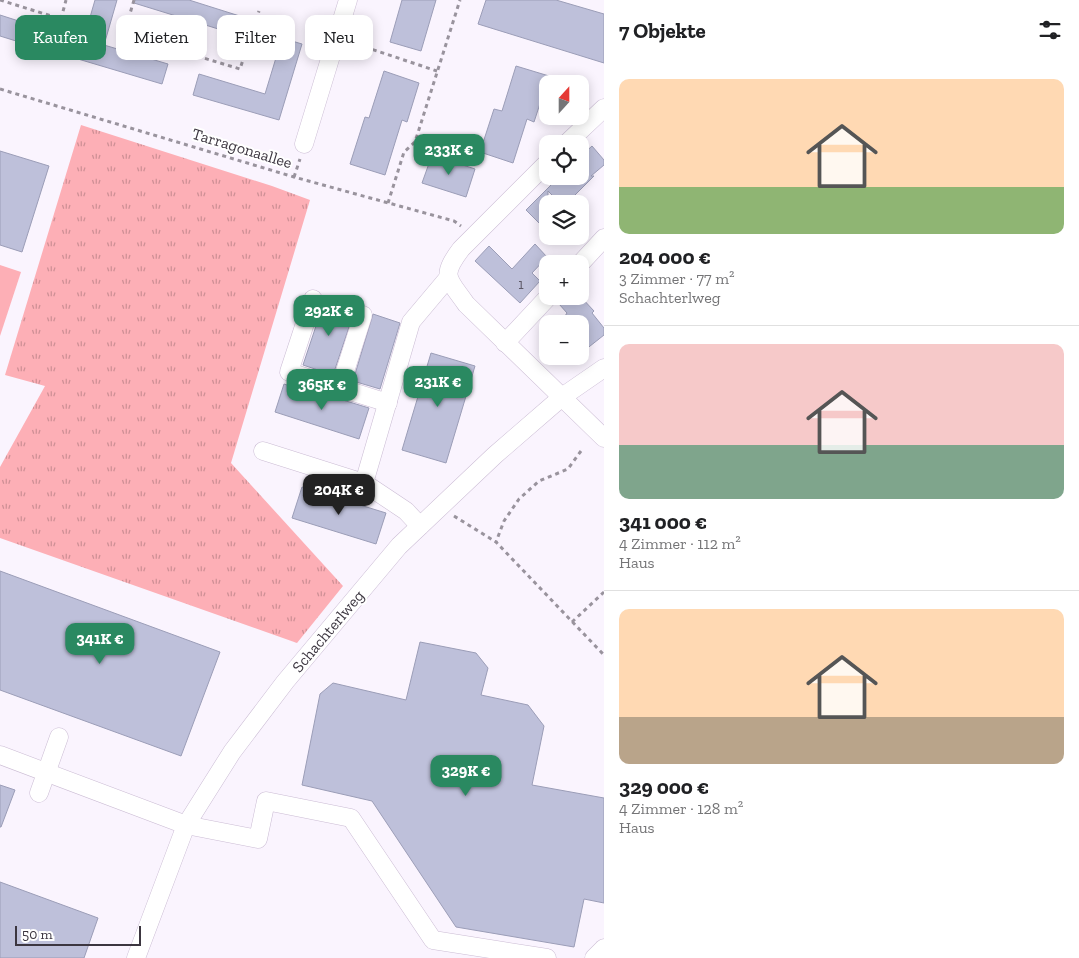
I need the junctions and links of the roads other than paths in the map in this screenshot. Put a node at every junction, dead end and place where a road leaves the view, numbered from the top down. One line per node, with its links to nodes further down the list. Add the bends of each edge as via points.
1 (348, 0): 4 (street)
2 (604, 108): 3 (street)
3 (576, 135)
4 (304, 144)
5 (539, 171): 8 (street, via 461,249 450,263)
6 (604, 238): 7 (street)
7 (588, 255)
8 (448, 278): 12 (street, via 466,304); 16 (street, via 411,322)
9 (313, 299): 14 (street, via 290,372)
10 (541, 305): 12 (street)
11 (363, 315): 14 (street)
12 (505, 343): 15 (street)
13 (604, 368): 15 (street, Schachterlweg)
14 (340, 387): 16 (street)
15 (562, 397): 17 (street); 20 (street, Schachterlweg)
16 (388, 403): 19 (street)
17 (604, 438)
18 (263, 451): 19 (street)
19 (364, 483): 20 (street, via 406,511)
20 (420, 526): 25 (street, Schachterlweg, via 399,546 285,682 232,752)
21 (59, 737): 23 (street)
22 (0, 755): 23 (street)
23 (46, 772): 24 (street); 25 (street)
24 (39, 793)
25 (186, 825): 27 (street, Schachterlweg); 28 (street, via 258,840 266,800 351,818 433,940)
26 (604, 948): 29 (street)
27 (136, 958)
28 (547, 958)
29 (594, 958)

